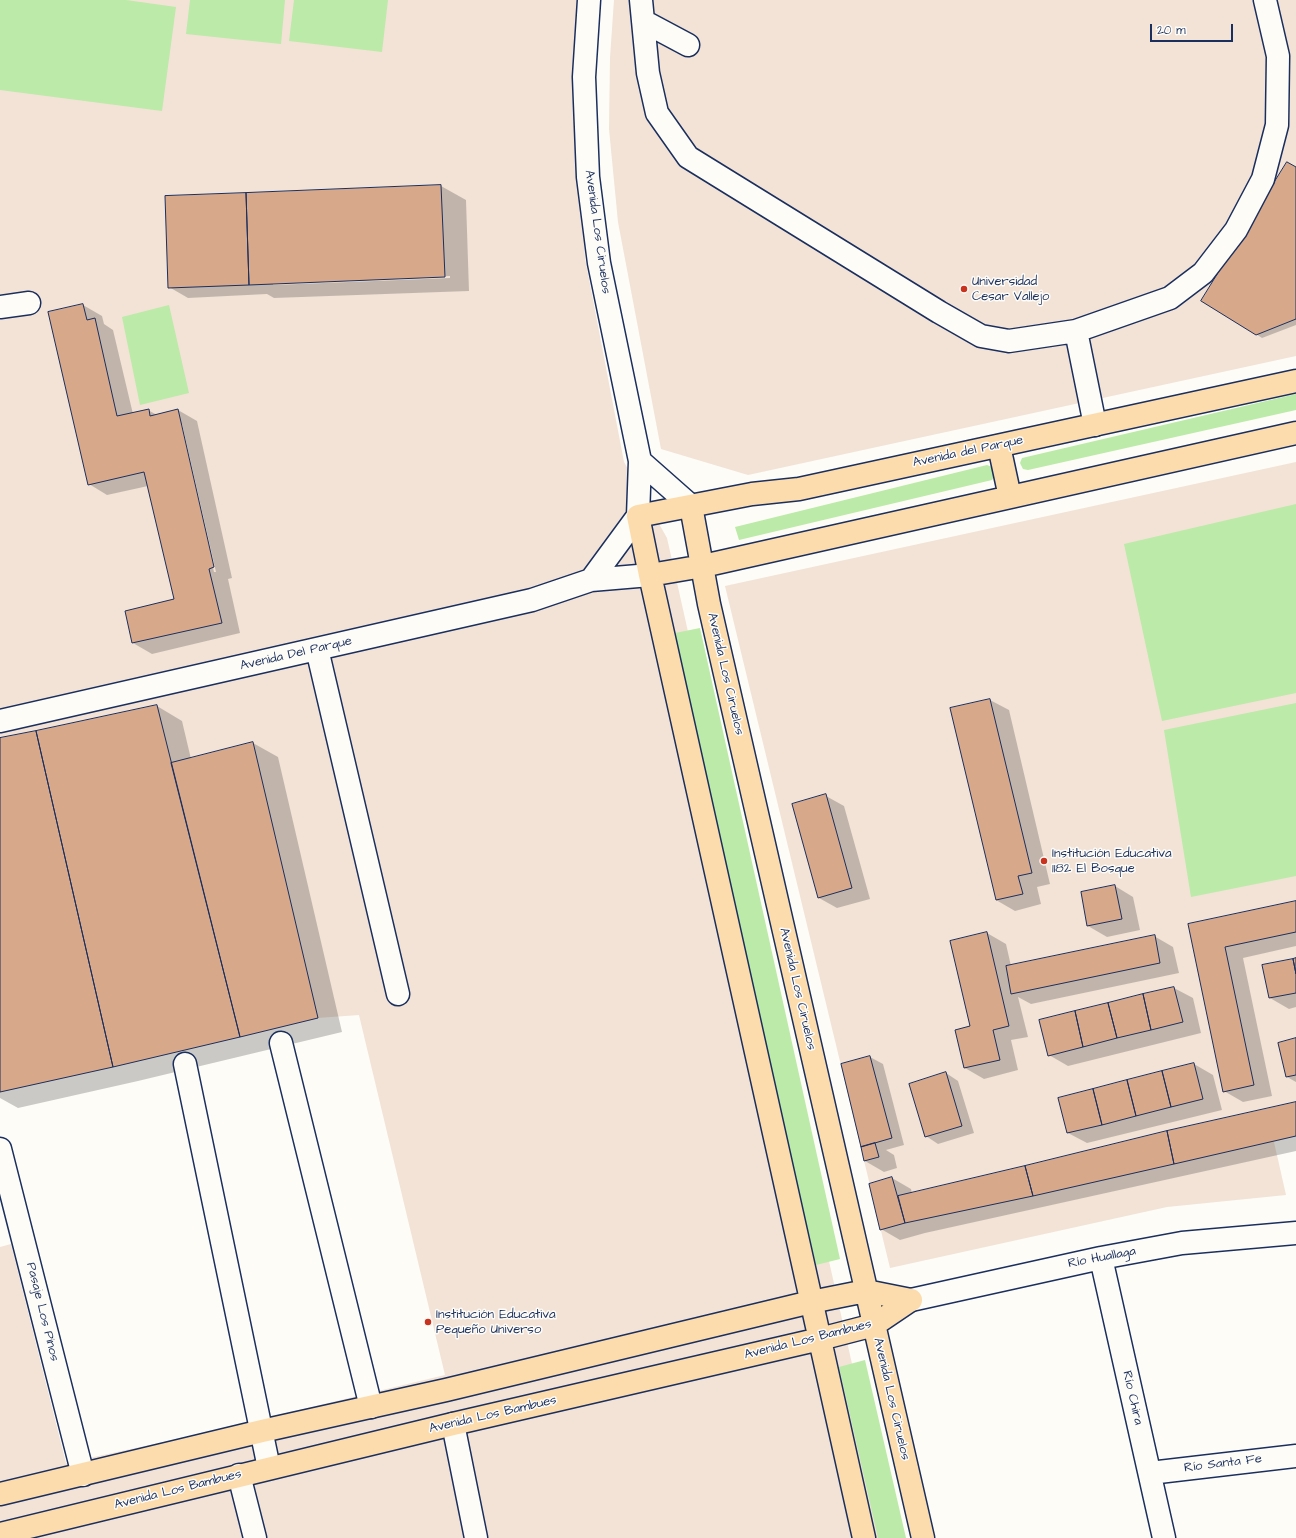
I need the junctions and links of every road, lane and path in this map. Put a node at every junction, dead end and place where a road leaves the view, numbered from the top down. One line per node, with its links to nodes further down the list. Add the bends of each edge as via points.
1 (589, 0): 13 (street, Avenida Los Ciruelos, via 584,77 588,177 599,263)
2 (641, 0): 4 (street)
3 (1265, 0): 8 (street, via 1278,56 1277,125 1263,179 1236,230 1203,273 1170,298)
4 (643, 21): 5 (street); 8 (street, via 648,73 657,113 688,157 981,336 1009,341)
5 (688, 45)
6 (30, 303): 7 (street)
7 (0, 307)
8 (1076, 331): 10 (street)
9 (1296, 381): 10 (main road, Avenida del Parque)
10 (1095, 425): 12 (main road, Avenida del Parque)
11 (1296, 433): 14 (main road)
12 (999, 446): 14 (main road); 15 (main road, Avenida del Parque, via 799,489 752,494)
13 (640, 461): 15 (street); 16 (street, Avenida Los Ciruelos)
14 (1010, 498): 17 (main road)
15 (691, 506): 16 (main road, Avenida del Parque); 17 (main road, Avenida Los Ciruelos)
16 (638, 516): 18 (main road, Avenida Los Ciruelos); 19 (street)
17 (703, 566): 18 (main road, Avenida Del Parque); 28 (main road, Avenida Los Ciruelos, via 712,619)
18 (650, 575): 19 (street, Avenida Del Parque); 30 (main road, Avenida Los Ciruelos)
19 (591, 580): 20 (street, Avenida Del Parque, via 532,600)
20 (317, 649): 21 (street, Avenida Del Parque); 22 (street)
21 (0, 721)
22 (398, 994)
23 (281, 1043): 33 (street)
24 (185, 1064): 35 (street)
25 (0, 1149): 39 (street, Pasaje Los Pinos)
26 (1296, 1233): 27 (street, Río Huallaga, via 1182,1243)
27 (1101, 1258): 29 (street, Río Huallaga); 38 (street, Río Chira)
28 (866, 1291): 29 (main road); 30 (main road); 31 (main road, Avenida Los Ciruelos)
29 (911, 1300): 31 (main road, Avenida Los Bambues)
30 (811, 1302): 32 (main road, Avenida Los Ciruelos); 33 (main road)
31 (874, 1325): 32 (main road, Avenida Los Bambues); 46 (main road, Avenida Los Ciruelos)
32 (820, 1339): 34 (main road, Avenida Los Bambues); 45 (main road, Avenida Los Ciruelos)
33 (371, 1407): 35 (main road)
34 (453, 1424): 37 (main road, Avenida Los Bambues); 44 (street)
35 (262, 1431): 37 (street); 39 (main road)
36 (1296, 1456): 38 (street, Río Santa Fe)
37 (269, 1468): 40 (main road, Avenida Los Bambues)
38 (1150, 1473): 47 (street, Río Chira)
39 (83, 1475): 41 (main road)
40 (239, 1475): 42 (main road, Avenida Los Bambues); 43 (street)
41 (0, 1494)
42 (0, 1534)
43 (255, 1538)
44 (476, 1538)
45 (864, 1538)
46 (923, 1538)
47 (1164, 1538)

